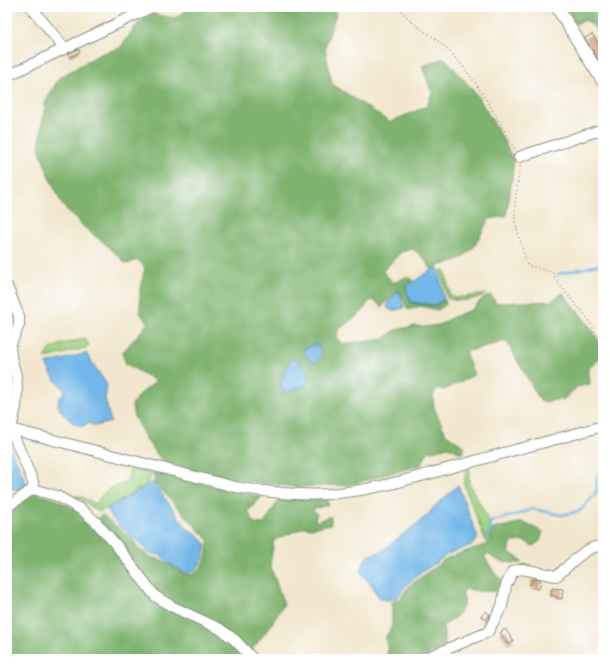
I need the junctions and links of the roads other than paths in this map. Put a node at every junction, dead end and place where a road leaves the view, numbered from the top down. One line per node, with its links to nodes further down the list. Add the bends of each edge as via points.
1 (31, 7): 4 (street)
2 (152, 7): 4 (street)
3 (558, 7): 6 (main road)
4 (64, 48): 5 (street)
5 (7, 76)
6 (603, 81)
7 (603, 129): 8 (street)
8 (519, 157)
9 (7, 286): 11 (street, via 19,316 19,326 10,346 17,388 16,407)
10 (603, 426): 11 (street, via 366,489 309,494 234,487)
11 (9, 429): 12 (street, via 33,482)
12 (33, 489): 13 (street); 15 (street, via 58,496 82,510 96,522 155,596 220,629)
13 (7, 507)
14 (603, 546): 16 (street, via 588,550 556,576 522,569 513,571 506,585 502,606 488,632)
15 (253, 659)
16 (423, 659)

